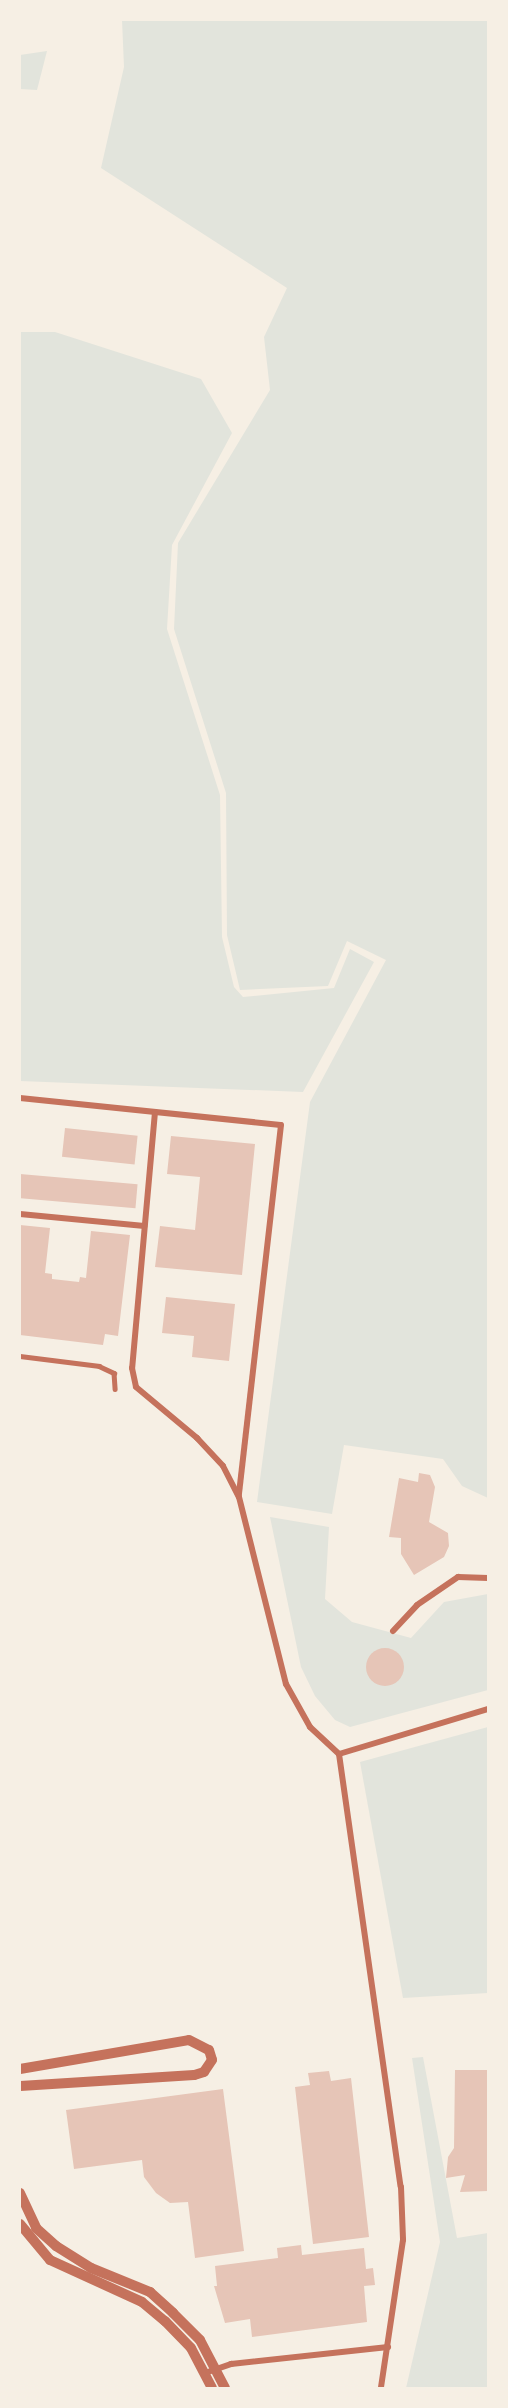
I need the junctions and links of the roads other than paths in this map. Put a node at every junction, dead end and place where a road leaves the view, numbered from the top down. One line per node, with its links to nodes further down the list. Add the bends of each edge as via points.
1 (20, 1098): 2 (street)
2 (155, 1112): 4 (street); 7 (street, via 281,1125)
3 (20, 1214): 4 (street)
4 (144, 1226): 7 (street, via 132,1368 136,1387 197,1438 223,1466)
5 (20, 1356): 6 (lane, via 99,1366 114,1373)
6 (115, 1389)
7 (239, 1497): 11 (street, via 286,1684 310,1727)
8 (489, 1578): 9 (street, via 458,1577 417,1605)
9 (393, 1631)
10 (489, 1709): 11 (street)
11 (339, 1754): 16 (street, via 400,2187 403,2240)
12 (20, 2069): 13 (street, via 189,2040 209,2050 212,2060 204,2072 194,2075)
13 (20, 2086)
14 (20, 2193): 17 (street, via 36,2228 56,2246 91,2268 150,2292 200,2340)
15 (20, 2224): 18 (street, via 50,2260 142,2302 191,2348)
16 (388, 2347): 17 (street); 21 (street)
17 (217, 2369): 18 (street); 20 (street)
18 (205, 2373): 19 (street)
19 (212, 2388)
20 (225, 2388)
21 (381, 2388)

